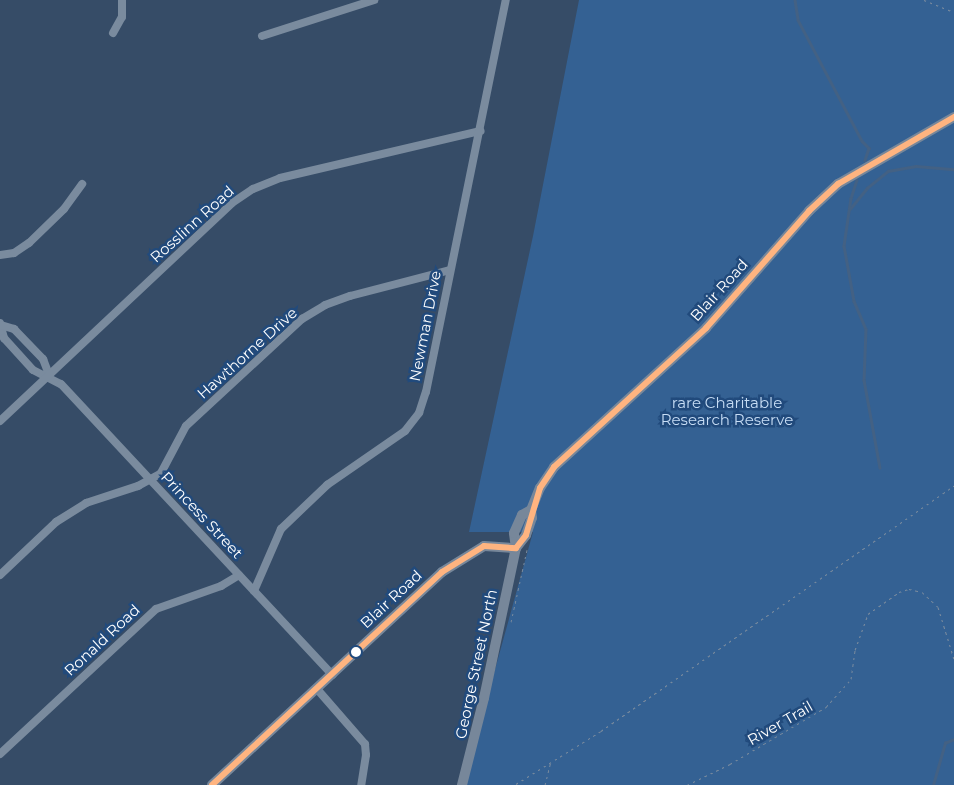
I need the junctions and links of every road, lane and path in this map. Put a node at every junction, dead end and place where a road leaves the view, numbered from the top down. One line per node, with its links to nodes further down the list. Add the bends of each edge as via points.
1 (122, 0): 6 (street, via 122,17)
2 (374, 0): 7 (street)
3 (506, 0): 9 (street, Newman Drive)
4 (924, 0): 5 (path)
5 (954, 12)
6 (113, 33)
7 (262, 36)
8 (954, 117): 18 (main road, Blair Road, via 838,184 809,211 706,328 554,466 531,510 522,515 514,533)
9 (481, 130): 12 (street, Newman Drive); 14 (street, Rosslinn Road, via 280,178 253,188 232,203)
10 (82, 184): 11 (street, via 64,209 29,243 14,253)
11 (0, 255)
12 (450, 270): 16 (street, Hawthorne Drive, via 350,296 324,305 302,319 186,426 161,473); 21 (street, Newman Drive, via 426,392 418,413 405,431 327,485 281,529)
13 (1, 324): 14 (street, Princess Street, via 14,329 31,347 42,359); 14 (street, Princess Street, via 4,338 33,370)
14 (49, 375): 15 (street, Rosslinn Road); 16 (street, Princess Street)
15 (0, 420)
16 (150, 480): 19 (street, via 86,504 64,517); 20 (street, Princess Street)
17 (954, 486): 26 (path, via 601,732)
18 (516, 548): 23 (main road, Blair Road, via 484,546 455,562); 30 (main road, George Street North, via 476,737)
19 (0, 574)
20 (239, 575): 21 (street, Princess Street); 25 (street, Ronald Road, via 221,586 156,609)
21 (254, 591): 23 (street, Princess Street)
22 (954, 659): 32 (path, River Trail, via 938,607 922,592 909,589 900,592 868,614 855,650 850,679 826,707 730,764)
23 (332, 675): 24 (main road, Blair Road)
24 (317, 689): 28 (main road, Blair Road); 29 (street, via 365,744)
25 (0, 754)
26 (552, 760): 27 (path); 31 (path)
27 (516, 784)
28 (212, 785)
29 (361, 785)
30 (462, 785)
31 (545, 785)
32 (687, 785)

